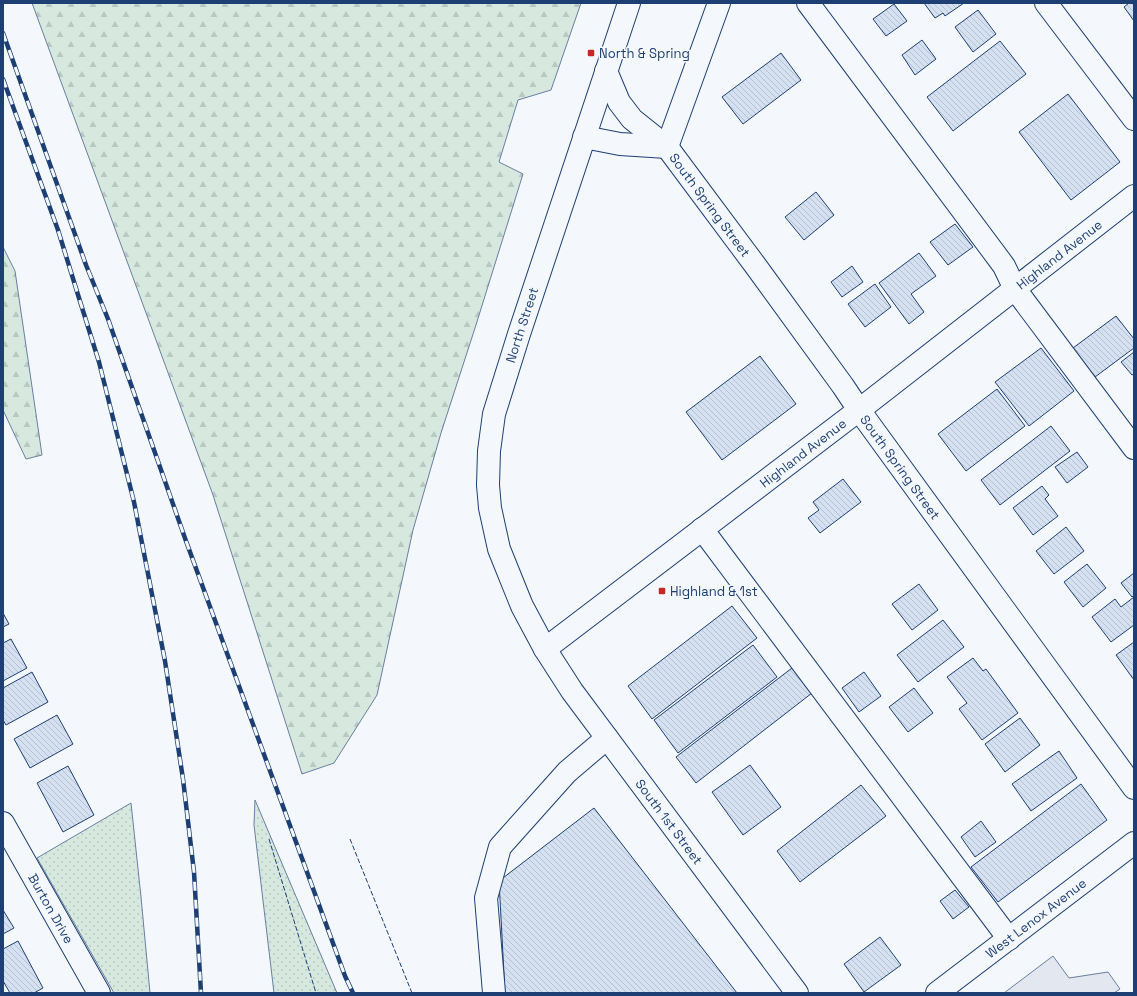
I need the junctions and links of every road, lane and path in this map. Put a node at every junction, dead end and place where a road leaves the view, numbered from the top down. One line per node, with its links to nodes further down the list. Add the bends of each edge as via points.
1 (629, 3): 5 (street, North Street)
2 (719, 3): 8 (street)
3 (808, 3): 10 (street, via 1004,266)
4 (1046, 3): 6 (street)
5 (606, 71): 7 (street, North Street); 8 (street, South Spring Street, via 619,102 632,119)
6 (1134, 119)
7 (584, 137): 8 (street, South Spring Street, via 620,144); 14 (street, North Street, via 494,414 489,451 490,508 499,548 522,606)
8 (667, 147): 11 (street, South Spring Street)
9 (1134, 196): 10 (street, Highland Avenue)
10 (1015, 289): 11 (street, Highland Avenue); 12 (street)
11 (859, 410): 13 (street, Highland Avenue); 16 (street, South Spring Street)
12 (1134, 448)
13 (702, 529): 14 (street, Highland Avenue); 19 (street)
14 (545, 649): 15 (street, South 1st Street)
15 (607, 738): 21 (street, via 567,772 500,847 486,898); 22 (street, South 1st Street)
16 (1134, 788)
17 (3, 823): 20 (street, Burton Drive)
18 (1134, 843): 19 (street, West Lenox Avenue)
19 (1009, 939): 23 (street, West Lenox Avenue)
20 (98, 993)
21 (494, 993)
22 (797, 993)
23 (938, 993)

